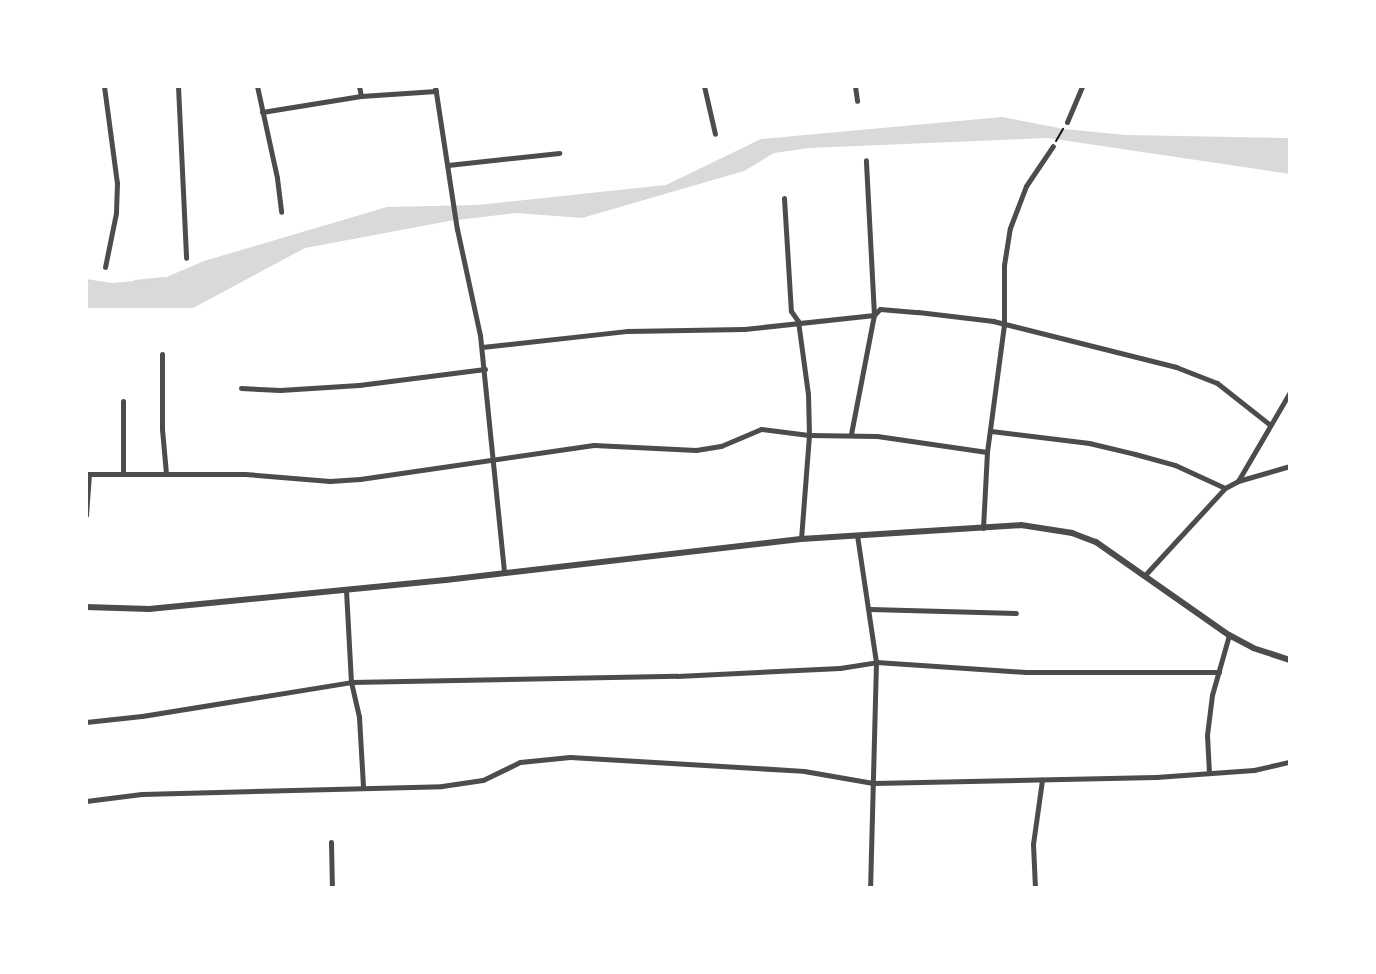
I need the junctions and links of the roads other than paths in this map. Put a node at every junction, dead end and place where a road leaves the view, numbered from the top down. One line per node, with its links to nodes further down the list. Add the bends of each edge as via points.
1 (104, 86): 21 (street, via 116,168 116,213)
2 (257, 86): 11 (street)
3 (359, 86): 9 (street)
4 (704, 86): 13 (street)
5 (855, 86): 10 (street)
6 (1082, 86): 12 (street)
7 (179, 89): 20 (street)
8 (436, 89): 9 (street); 17 (street)
9 (361, 96): 11 (street)
10 (857, 101)
11 (262, 112): 19 (street)
12 (1067, 122)
13 (715, 134)
14 (1053, 146): 24 (street, via 1014,211 1004,265)
15 (559, 153): 17 (street)
16 (866, 160): 22 (street)
17 (448, 165): 25 (street)
18 (784, 198): 23 (street, via 791,311)
19 (281, 212)
20 (186, 258)
21 (105, 267)
22 (874, 315): 23 (street); 24 (street, via 890,309); 33 (street)
23 (798, 321): 25 (street); 34 (street)
24 (1004, 325): 31 (street, via 1197,375 1217,383); 32 (street)
25 (482, 347): 27 (street)
26 (162, 354): 40 (street)
27 (485, 369): 28 (street, via 328,387); 36 (street)
28 (241, 388)
29 (1290, 392): 31 (street)
30 (123, 401): 39 (street)
31 (1269, 424): 41 (street)
32 (991, 431): 35 (street); 42 (street, via 1135,454)
33 (851, 434): 34 (street); 35 (street)
34 (809, 435): 36 (street, via 761,429 696,450 594,445); 46 (street)
35 (987, 452): 44 (street)
36 (495, 459): 40 (street, via 330,481); 47 (street)
37 (1290, 466): 41 (street)
38 (87, 474): 39 (street); 43 (street)
39 (123, 474): 40 (street)
40 (166, 474)
41 (1238, 481): 42 (street)
42 (1225, 488): 48 (street)
43 (86, 515)
44 (983, 528): 45 (street); 48 (street, via 1021,525 1072,533 1096,542)
45 (857, 535): 46 (street); 51 (street)
46 (801, 539): 47 (street)
47 (504, 572): 49 (street)
48 (1145, 575): 53 (street)
49 (346, 588): 50 (street, via 149,609); 57 (street)
50 (86, 607)
51 (870, 609): 52 (street); 55 (street)
52 (1016, 613)
53 (1229, 635): 54 (street); 56 (street)
54 (1290, 660)
55 (876, 662): 56 (street, via 1026,672); 57 (street, via 677,676); 62 (street)
56 (1219, 672): 60 (street, via 1207,735)
57 (351, 682): 58 (street); 63 (street)
58 (86, 722)
59 (1290, 762): 60 (street)
60 (1209, 773): 61 (street)
61 (1042, 780): 62 (street); 68 (street, via 1033,844)
62 (873, 783): 63 (street, via 804,771 570,757 520,762 464,783); 67 (street)
63 (363, 787): 64 (street, via 142,794)
64 (86, 801)
65 (331, 842): 66 (street)
66 (332, 888)
67 (870, 888)
68 (1035, 888)

